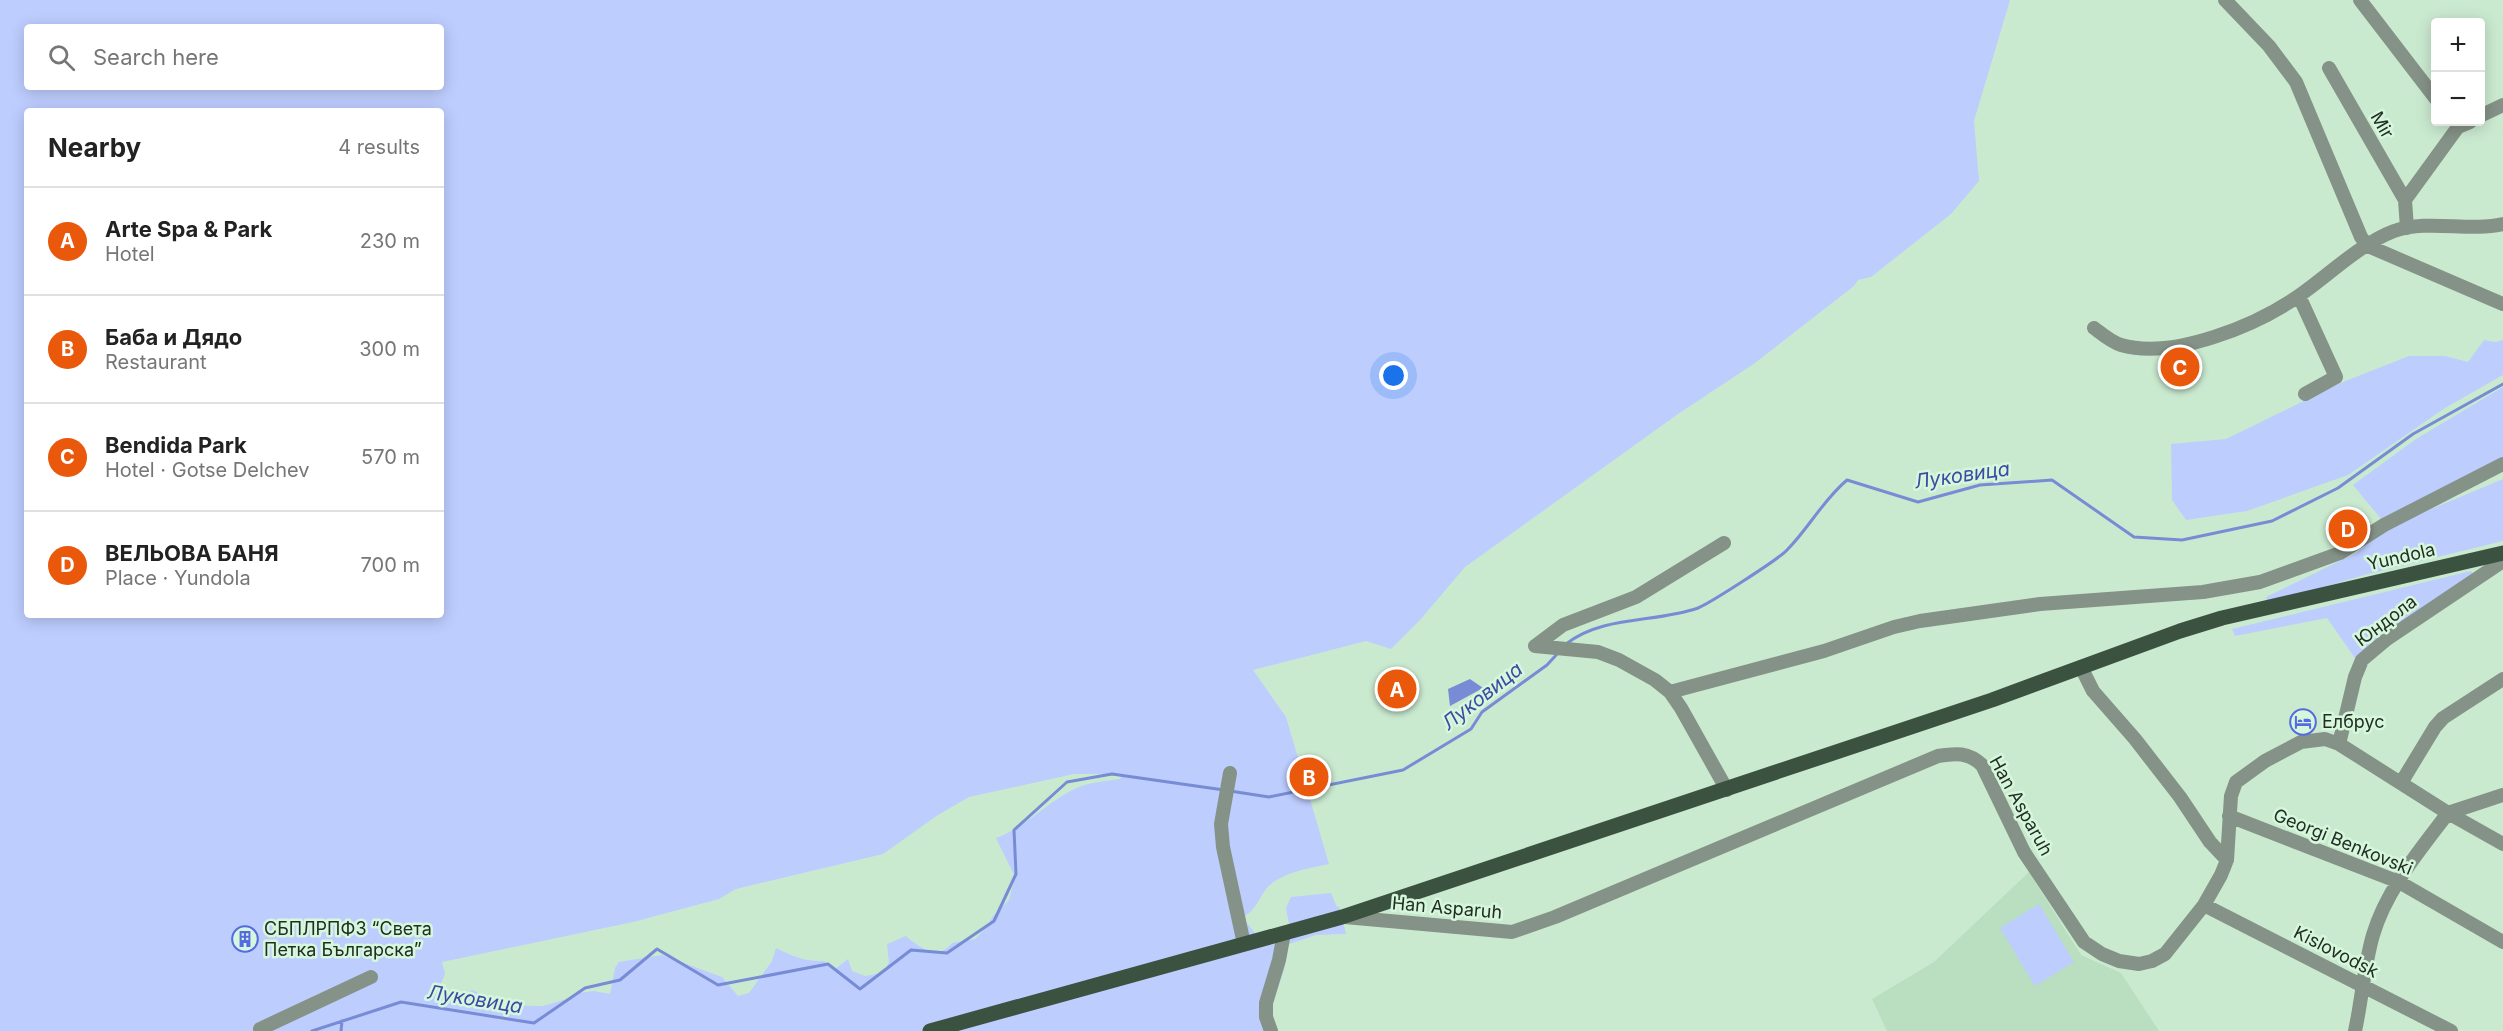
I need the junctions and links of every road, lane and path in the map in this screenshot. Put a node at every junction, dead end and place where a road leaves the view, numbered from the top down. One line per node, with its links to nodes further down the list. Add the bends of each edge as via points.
1 (2225, 0): 11 (street, via 2269,46 2296,82)
2 (2360, 0): 4 (street)
3 (2329, 69): 8 (street, Mir)
4 (2431, 92)
5 (2503, 105): 6 (street)
6 (2485, 114)
7 (2459, 126): 8 (street)
8 (2405, 200): 10 (street, Mir)
9 (2503, 224): 10 (street)
10 (2407, 228): 11 (street)
11 (2368, 246): 12 (street); 13 (street)
12 (2299, 296): 14 (street, via 2264,319 2201,341 2136,348 2118,345); 15 (street, via 2336,377)
13 (2503, 304)
14 (2094, 328)
15 (2305, 394)
16 (2503, 464): 22 (street, via 2384,525 2340,553 2260,582 2203,592 2040,604 1920,621)
17 (1724, 543): 22 (street, via 1636,597 1563,625 1535,646 1598,652 1619,660)
18 (2503, 553): 20 (main road, Yundola, via 2180,631)
19 (2503, 561): 23 (street, Юндола, via 2362,660)
20 (2081, 667): 26 (main road, Yundola); 31 (street, via 2093,691 2135,739)
21 (2503, 679): 25 (street, via 2435,727)
22 (1670, 692): 26 (street)
23 (2339, 744): 25 (street, Han Asparuh); 29 (street, Han Asparuh, via 2325,739 2301,742 2247,772 2236,782)
24 (1229, 778): 37 (street, via 1221,824 1222,847)
25 (2401, 783): 28 (street, Han Asparuh)
26 (1727, 790): 34 (main road, Yundola)
27 (2503, 795): 28 (street)
28 (2448, 813): 30 (street, Han Asparuh); 32 (street)
29 (2229, 816): 31 (street, Han Asparuh); 32 (street, Georgi Benkovski)
30 (2503, 844)
31 (2227, 860): 33 (street, Han Asparuh)
32 (2399, 882): 36 (street, Georgi Benkovski); 39 (street, via 2373,935)
33 (2204, 904): 34 (street, Han Asparuh, via 2165,954 2152,961 2129,963 2102,954 2084,942 2024,852 1982,765 1964,754 1952,754 1938,756 1512,932); 39 (street, Kislovodsk)
34 (1342, 917): 35 (main road, Yundola)
35 (1284, 933): 37 (main road, Yundola); 42 (street, via 1266,1003)
36 (2503, 942)
37 (1244, 944): 41 (main road, Yundola)
38 (371, 976): 40 (street)
39 (2364, 986): 43 (street); 44 (street, Kislovodsk)
40 (261, 1031)
41 (930, 1031)
42 (1270, 1031)
43 (2355, 1031)
44 (2451, 1031)

